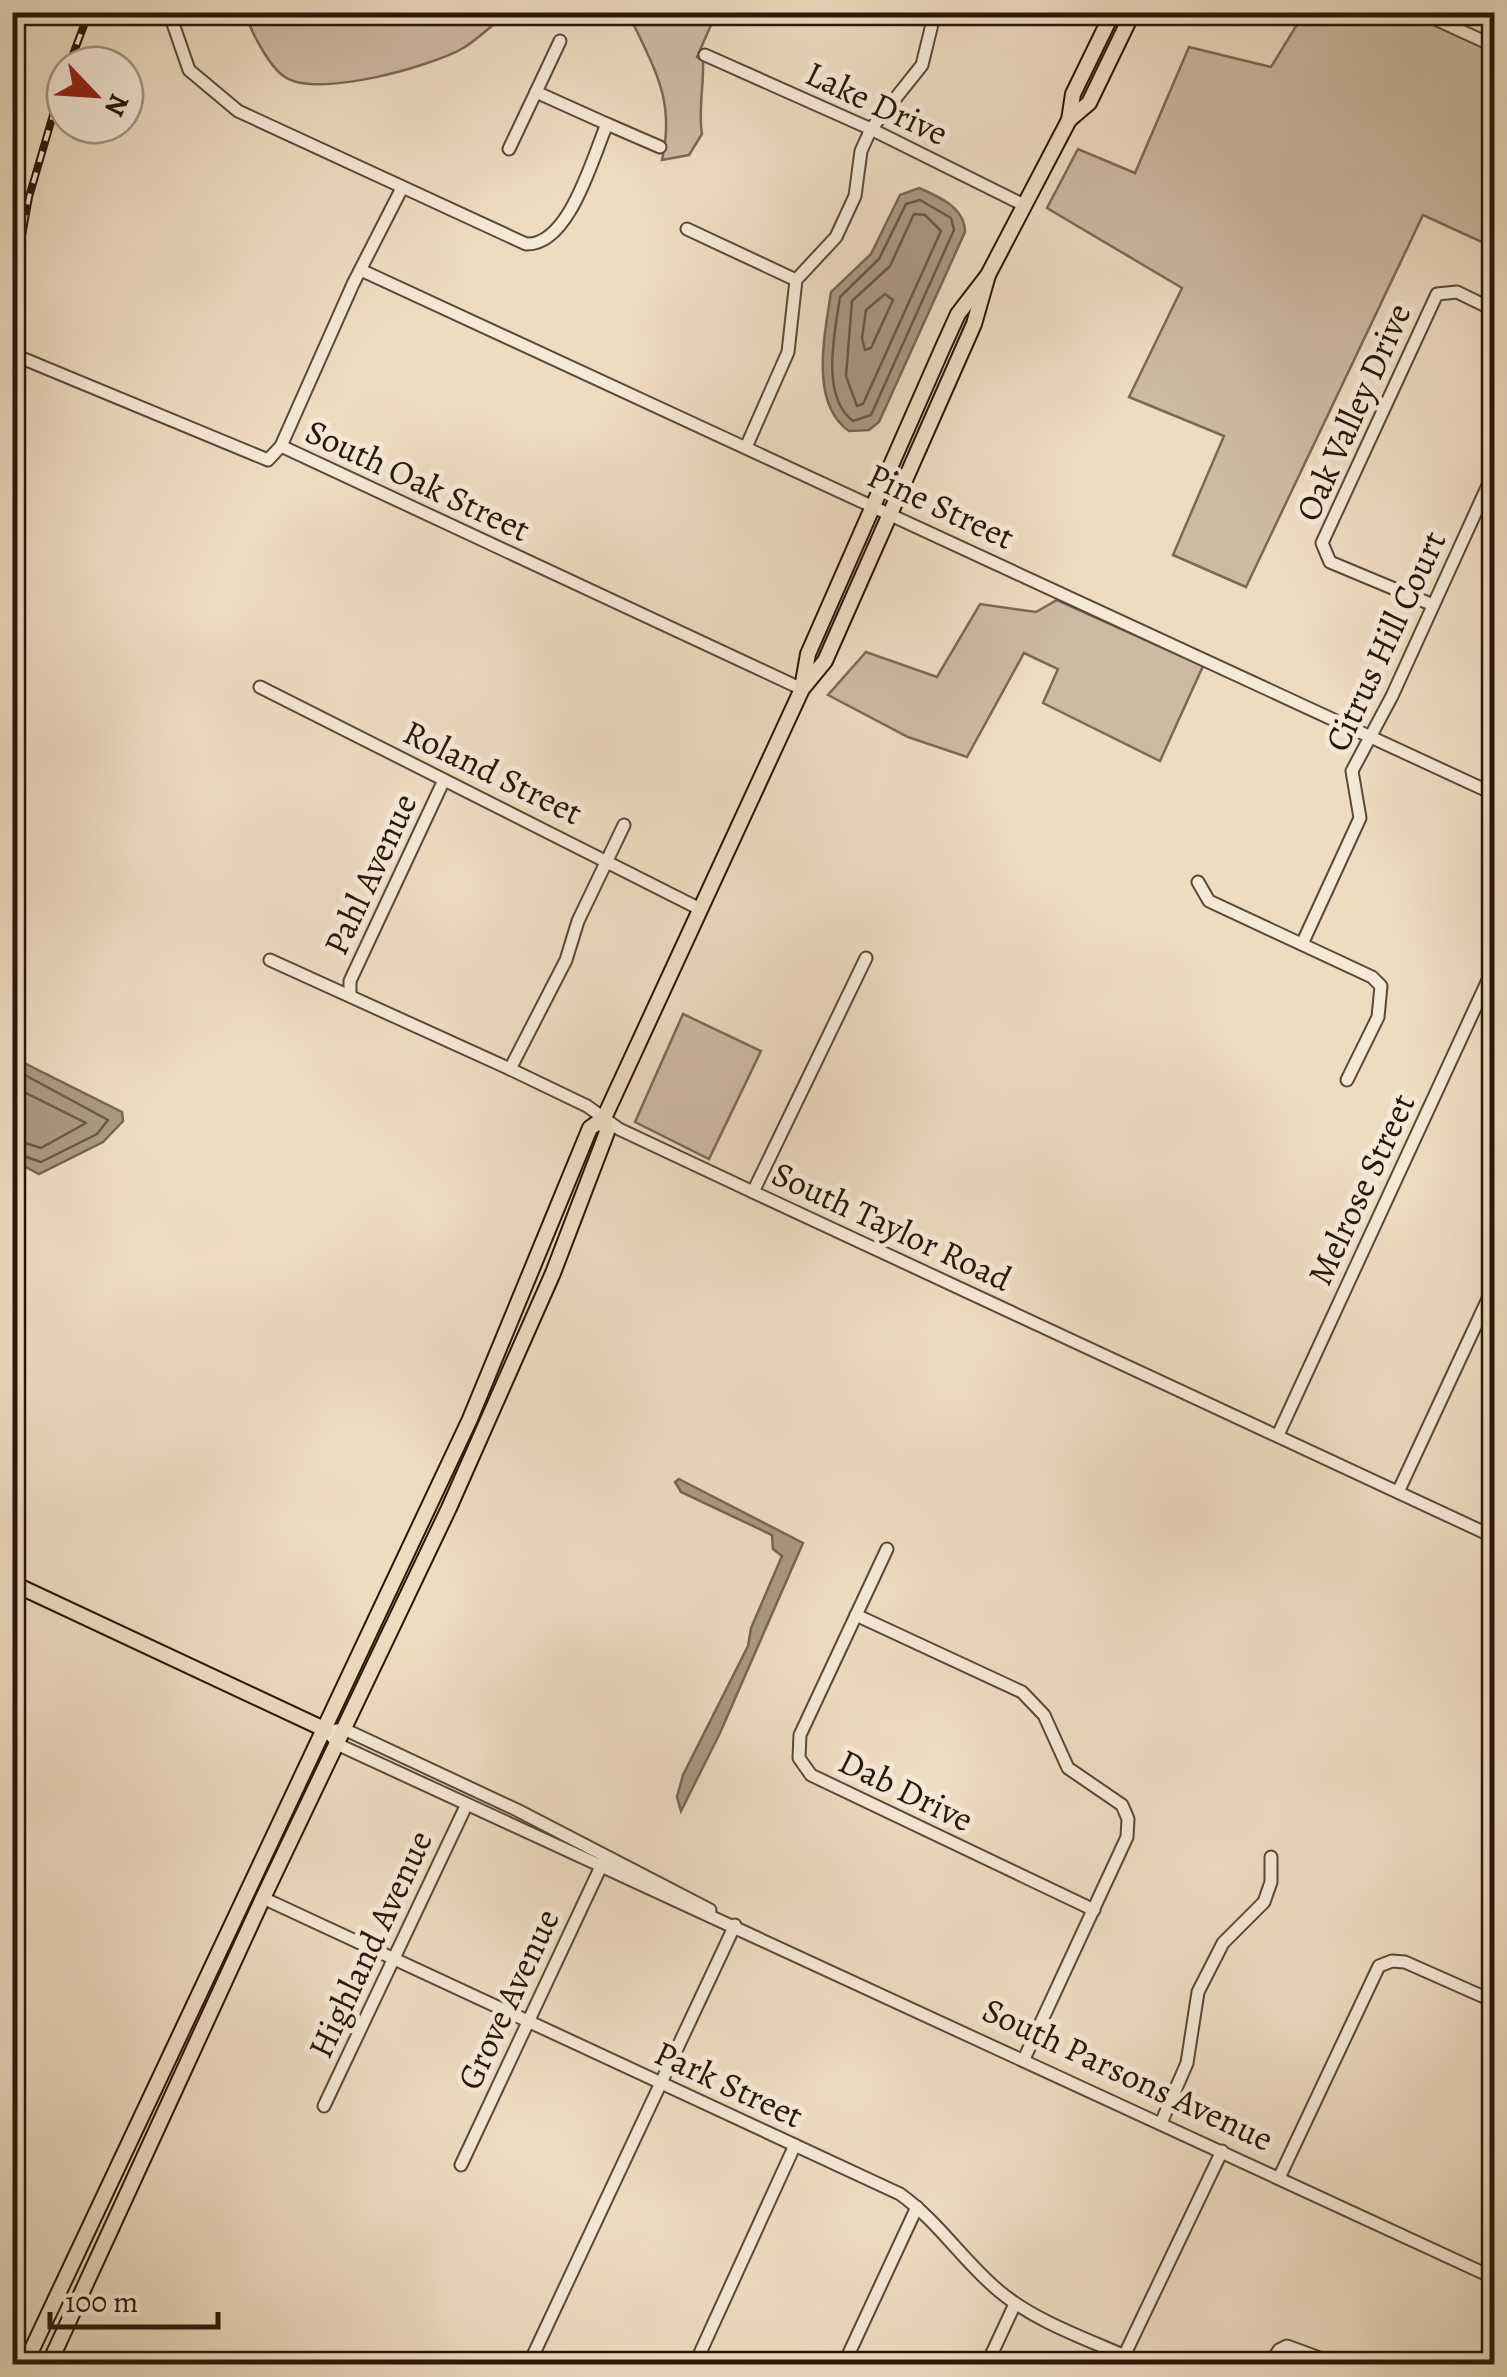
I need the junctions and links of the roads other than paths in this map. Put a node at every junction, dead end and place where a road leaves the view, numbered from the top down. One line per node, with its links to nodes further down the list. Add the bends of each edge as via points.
1 (169, 12): 15 (street, via 189,70 215,96)
2 (934, 12): 12 (street, via 922,65)
3 (1113, 12): 10 (main road, via 1072,94)
4 (1133, 12): 10 (main road, via 1088,103)
5 (1420, 12): 7 (street)
6 (560, 42): 9 (street)
7 (1494, 46)
8 (705, 55): 12 (street, Lake Drive)
9 (536, 92): 11 (street); 14 (street)
10 (1069, 120): 16 (main road)
11 (608, 124): 13 (street); 15 (street, via 561,228 540,244 526,244)
12 (871, 129): 16 (street, Lake Drive); 20 (street, via 860,151 855,196 836,237)
13 (660, 147)
14 (509, 149)
15 (402, 188): 18 (street)
16 (1024, 206): 19 (main road)
17 (686, 229): 20 (street)
18 (363, 271): 23 (street, Pine Street); 24 (street)
19 (988, 275): 26 (main road, via 958,314); 27 (main road, via 974,324)
20 (796, 280): 23 (street, via 788,352)
21 (1494, 310): 28 (street, Oak Valley Drive, via 1457,292 1437,294 1322,543 1330,562)
22 (12, 354): 24 (street, South Oak Street, via 258,460 268,460)
23 (747, 445): 26 (street, Pine Street)
24 (280, 446): 30 (street, South Oak Street)
25 (1494, 472): 28 (street, Citrus Hill Court)
26 (876, 505): 27 (street, Pine Street); 30 (main road, via 808,654)
27 (892, 513): 30 (main road, via 824,661); 31 (street, Pine Street)
28 (1433, 605): 31 (street, Citrus Hill Court)
29 (260, 687): 32 (street, Roland Street)
30 (802, 688): 37 (main road)
31 (1371, 737): 33 (street, Pine Street); 38 (street, Citrus Hill Court, via 1352,771 1360,818)
32 (444, 780): 35 (street, Roland Street); 42 (street, Pahl Avenue)
33 (1494, 793)
34 (624, 825): 35 (street)
35 (608, 858): 37 (street, Roland Street); 43 (street)
36 (1198, 882): 38 (street, via 1209,901)
37 (700, 909): 45 (main road)
38 (1302, 944): 44 (street, via 1381,986 1378,1017)
39 (866, 958): 46 (street)
40 (270, 960): 42 (street, South Taylor Road)
41 (1494, 968): 48 (street, Melrose Street)
42 (350, 992): 43 (street, South Taylor Road)
43 (510, 1069): 45 (street, South Taylor Road)
44 (1347, 1080)
45 (604, 1118): 46 (street, South Taylor Road); 54 (main road, via 590,1128 485,1386); 55 (main road, via 607,1132 553,1273)
46 (753, 1192): 48 (street, South Taylor Road)
47 (1494, 1286): 49 (street)
48 (1278, 1435): 49 (street, South Taylor Road)
49 (1398, 1492): 50 (street, South Taylor Road)
50 (1494, 1537)
51 (887, 1550): 53 (street, Dab Drive)
52 (12, 1583): 54 (main road, South Parsons Avenue)
53 (856, 1615): 61 (street, via 1022,1692 1044,1715 1068,1768 1122,1805 1127,1837); 61 (street, Dab Drive, via 800,1735 799,1758 812,1775)
54 (326, 1730): 55 (street, South Parsons Avenue); 56 (street, South Parsons Avenue); 78 (main road)
55 (346, 1730): 56 (main road); 59 (street, South Parsons Avenue)
56 (339, 1745): 57 (street, South Parsons Avenue); 60 (main road)
57 (466, 1806): 59 (street, South Parsons Avenue); 63 (street, Highland Avenue)
58 (1271, 1857): 69 (street, via 1264,1902 1223,1943 1198,1992 1187,2063)
59 (603, 1861): 62 (street, South Parsons Avenue); 65 (street, Grove Avenue)
60 (263, 1898): 63 (street, Park Street); 79 (main road)
61 (1094, 1910): 66 (street)
62 (735, 1925): 66 (street, South Parsons Avenue); 67 (street)
63 (394, 1955): 65 (street, Park Street); 68 (street, Highland Avenue)
64 (1493, 2001): 73 (street, via 1405,1962 1379,1966)
65 (528, 2020): 67 (street, Park Street); 72 (street, Grove Avenue)
66 (1024, 2059): 69 (street, South Parsons Avenue)
67 (659, 2082): 70 (street, Park Street); 80 (street)
68 (324, 2106)
69 (1160, 2123): 71 (street, South Parsons Avenue)
70 (795, 2145): 74 (street, Park Street); 81 (street)
71 (1222, 2151): 73 (street, South Parsons Avenue); 77 (street)
72 (461, 2165)
73 (1280, 2178): 75 (street, South Parsons Avenue)
74 (918, 2206): 76 (street, Park Street); 82 (street)
75 (1494, 2278)
76 (1015, 2304): 77 (street, Park Street); 83 (street)
77 (1124, 2356): 84 (street, Park Street)
78 (25, 2364)
79 (49, 2364)
80 (529, 2364)
81 (695, 2364)
82 (844, 2364)
83 (987, 2364)
84 (1143, 2364)
85 (1270, 2364): 86 (street, via 1288,2346)
86 (1336, 2364)

